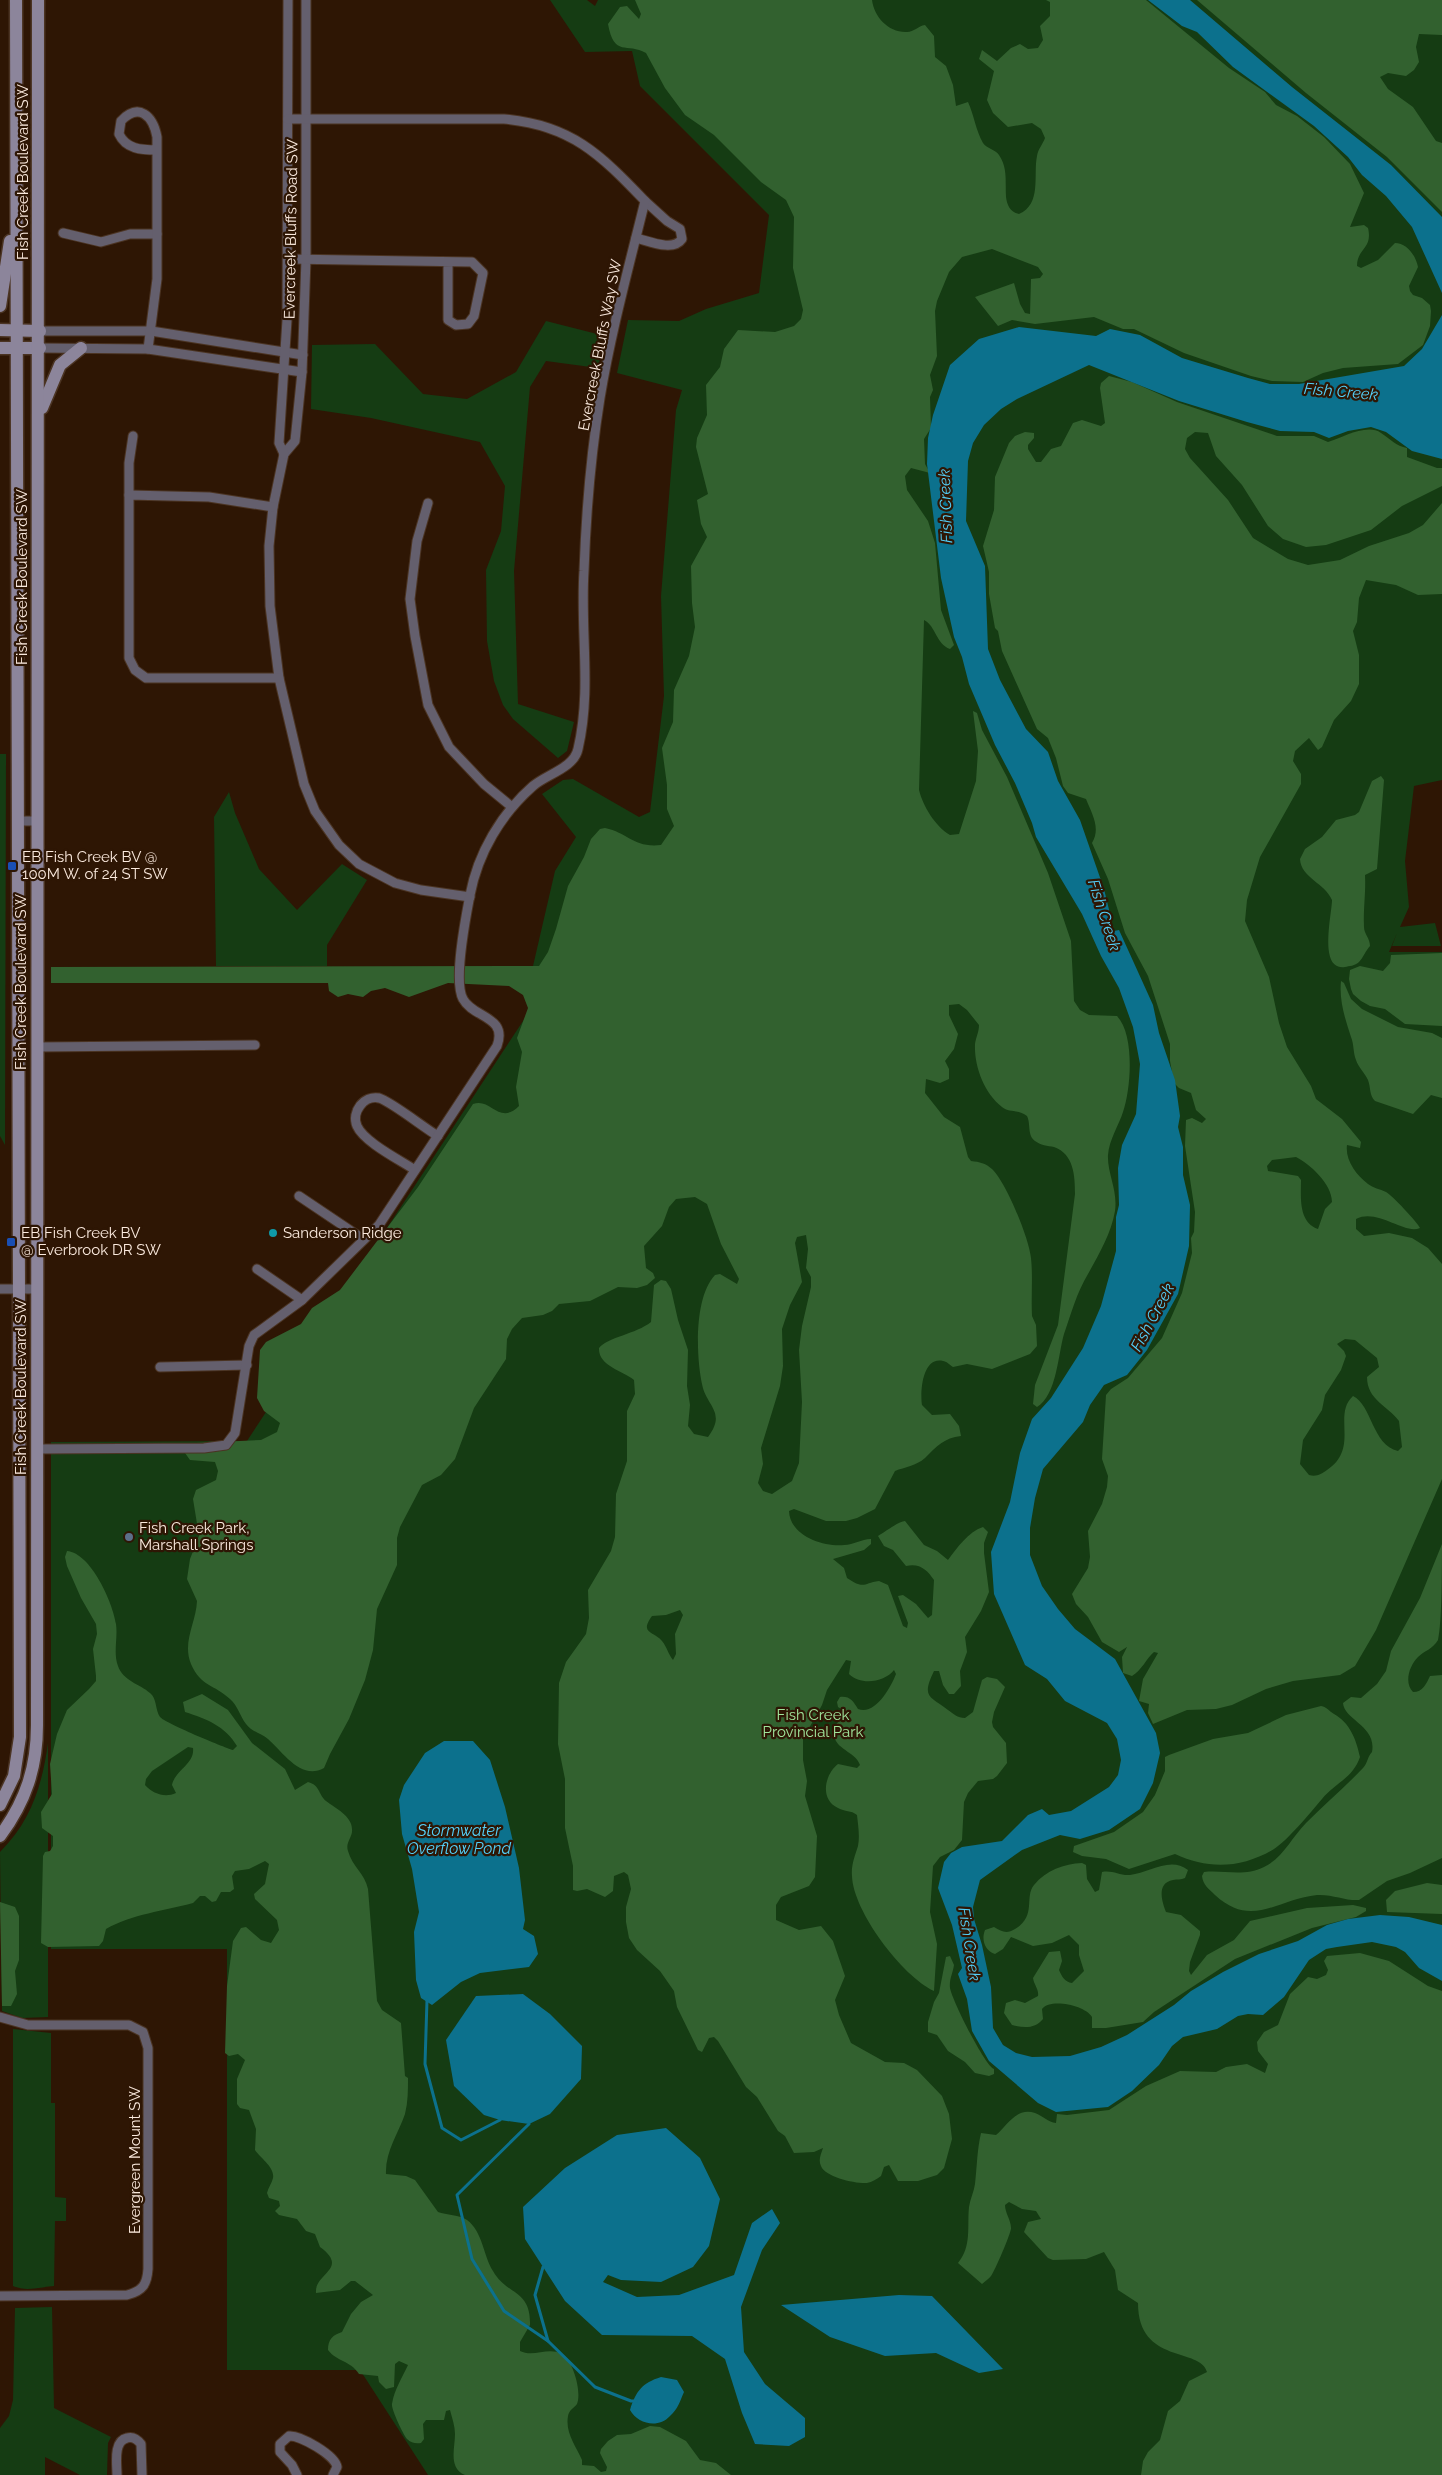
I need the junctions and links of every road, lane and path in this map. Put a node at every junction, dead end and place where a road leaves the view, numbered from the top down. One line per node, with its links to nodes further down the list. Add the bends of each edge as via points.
1 (16, 0): 8 (main road, Fish Creek Boulevard SW)
2 (38, 0): 19 (main road, Fish Creek Boulevard SW)
3 (288, 0): 5 (street, Evercreek Bluffs Road SW)
4 (306, 0): 6 (street, Evercreek Bluffs Road SW)
5 (288, 119): 6 (street); 13 (street, Evercreek Bluffs Road SW)
6 (306, 120): 9 (street, via 504,119 535,123 578,141 606,162); 14 (street, Evercreek Bluffs Road SW)
7 (156, 150): 7 (street, via 155,128 149,116 134,113 121,121 118,134 127,144 143,150); 11 (street)
8 (18, 184): 16 (main road); 18 (main road, Fish Creek Boulevard SW)
9 (645, 201): 12 (street, Evercreek Bluffs Way SW); 12 (street, via 680,228 682,239 671,246)
10 (63, 232): 11 (street, via 101,242 130,234)
11 (157, 234): 20 (street, via 158,279)
12 (636, 238): 37 (street, Evercreek Bluffs Way SW, via 602,389 594,443 584,571 586,683 578,749 570,764 534,785)
13 (288, 259): 14 (street); 26 (street, Evercreek Bluffs Road SW)
14 (306, 260): 15 (street); 27 (street, Evercreek Bluffs Road SW)
15 (448, 262): 15 (street, via 448,320 456,325 468,324 474,316 483,273 472,262)
16 (0, 306)
17 (0, 330): 18 (main road)
18 (16, 331): 19 (main road); 22 (main road, Fish Creek Boulevard SW)
19 (40, 331): 20 (street); 23 (main road, Fish Creek Boulevard SW)
20 (151, 331): 25 (street); 26 (street)
21 (0, 348): 22 (main road)
22 (16, 348): 23 (main road); 38 (main road, Fish Creek Boulevard SW)
23 (40, 348): 24 (street); 30 (main road, Fish Creek Boulevard SW)
24 (80, 348): 25 (street); 30 (main road, via 60,365)
25 (148, 349): 28 (street)
26 (286, 352): 27 (street); 28 (street, Evercreek Bluffs Road SW)
27 (304, 355): 29 (street, Evercreek Bluffs Road SW)
28 (285, 369): 29 (street); 32 (street, Evercreek Bluffs Road SW, via 279,443)
29 (302, 372): 32 (street, Evercreek Bluffs Road SW, via 295,441)
30 (39, 415): 39 (main road, Fish Creek Boulevard SW)
31 (133, 436): 33 (street, via 128,463)
32 (284, 454): 35 (street, Evercreek Bluffs Road SW)
33 (129, 495): 35 (street, via 209,497); 36 (street, via 129,658 135,670 146,678)
34 (428, 503): 37 (street, via 417,541 410,599 428,705 449,748)
35 (273, 507): 36 (street, Evercreek Bluffs Road SW, via 269,597)
36 (279, 678): 40 (street, Evercreek Bluffs Road SW, via 304,784 315,812 339,845 358,864 395,883)
37 (512, 807): 40 (street, Evercreek Bluffs Way SW, via 482,855)
38 (19, 821): 39 (street); 50 (main road, Fish Creek Boulevard SW)
39 (37, 821): 42 (main road, Fish Creek Boulevard SW)
40 (470, 897): 43 (street, Evercreek Bluffs Way SW, via 459,972 462,997 493,1023 498,1031 498,1041)
41 (255, 1045): 42 (street)
42 (38, 1047): 49 (main road, Fish Creek Boulevard SW)
43 (438, 1136): 44 (street, Evercreek Bluffs Way SW); 44 (street, via 382,1100 372,1098 360,1105 355,1117 363,1135)
44 (416, 1170): 46 (street, Evercreek Bluffs Way SW, via 380,1225)
45 (299, 1196): 46 (street)
46 (363, 1239): 51 (street, Evercreek Bluffs Way SW)
47 (257, 1269): 51 (street)
48 (0, 1289): 50 (street)
49 (37, 1289): 50 (street); 54 (main road, Fish Creek Boulevard SW)
50 (20, 1290): 55 (main road, Fish Creek Boulevard SW, via 19,1750 14,1776)
51 (302, 1300): 52 (street, Evercreek Bluffs Way SW, via 254,1335 248,1346)
52 (247, 1366): 53 (street); 54 (street, Evercreek Bluffs Way SW, via 235,1433 226,1445 204,1448)
53 (160, 1367)
54 (37, 1449): 56 (main road, Fish Creek Boulevard SW, via 37,1742 27,1790)
55 (0, 1805)
56 (0, 1836)
57 (0, 2017): 58 (street, Evergreen Mount SW, via 28,2025 129,2025 143,2032 148,2048 148,2269 143,2288 128,2296)
58 (0, 2296)
59 (119, 2475): 60 (street, via 119,2444 124,2438 132,2437 142,2448)
60 (142, 2475)
61 (297, 2475): 62 (street, via 280,2452 280,2444 289,2436 297,2436 333,2457 337,2466)
62 (334, 2475)

